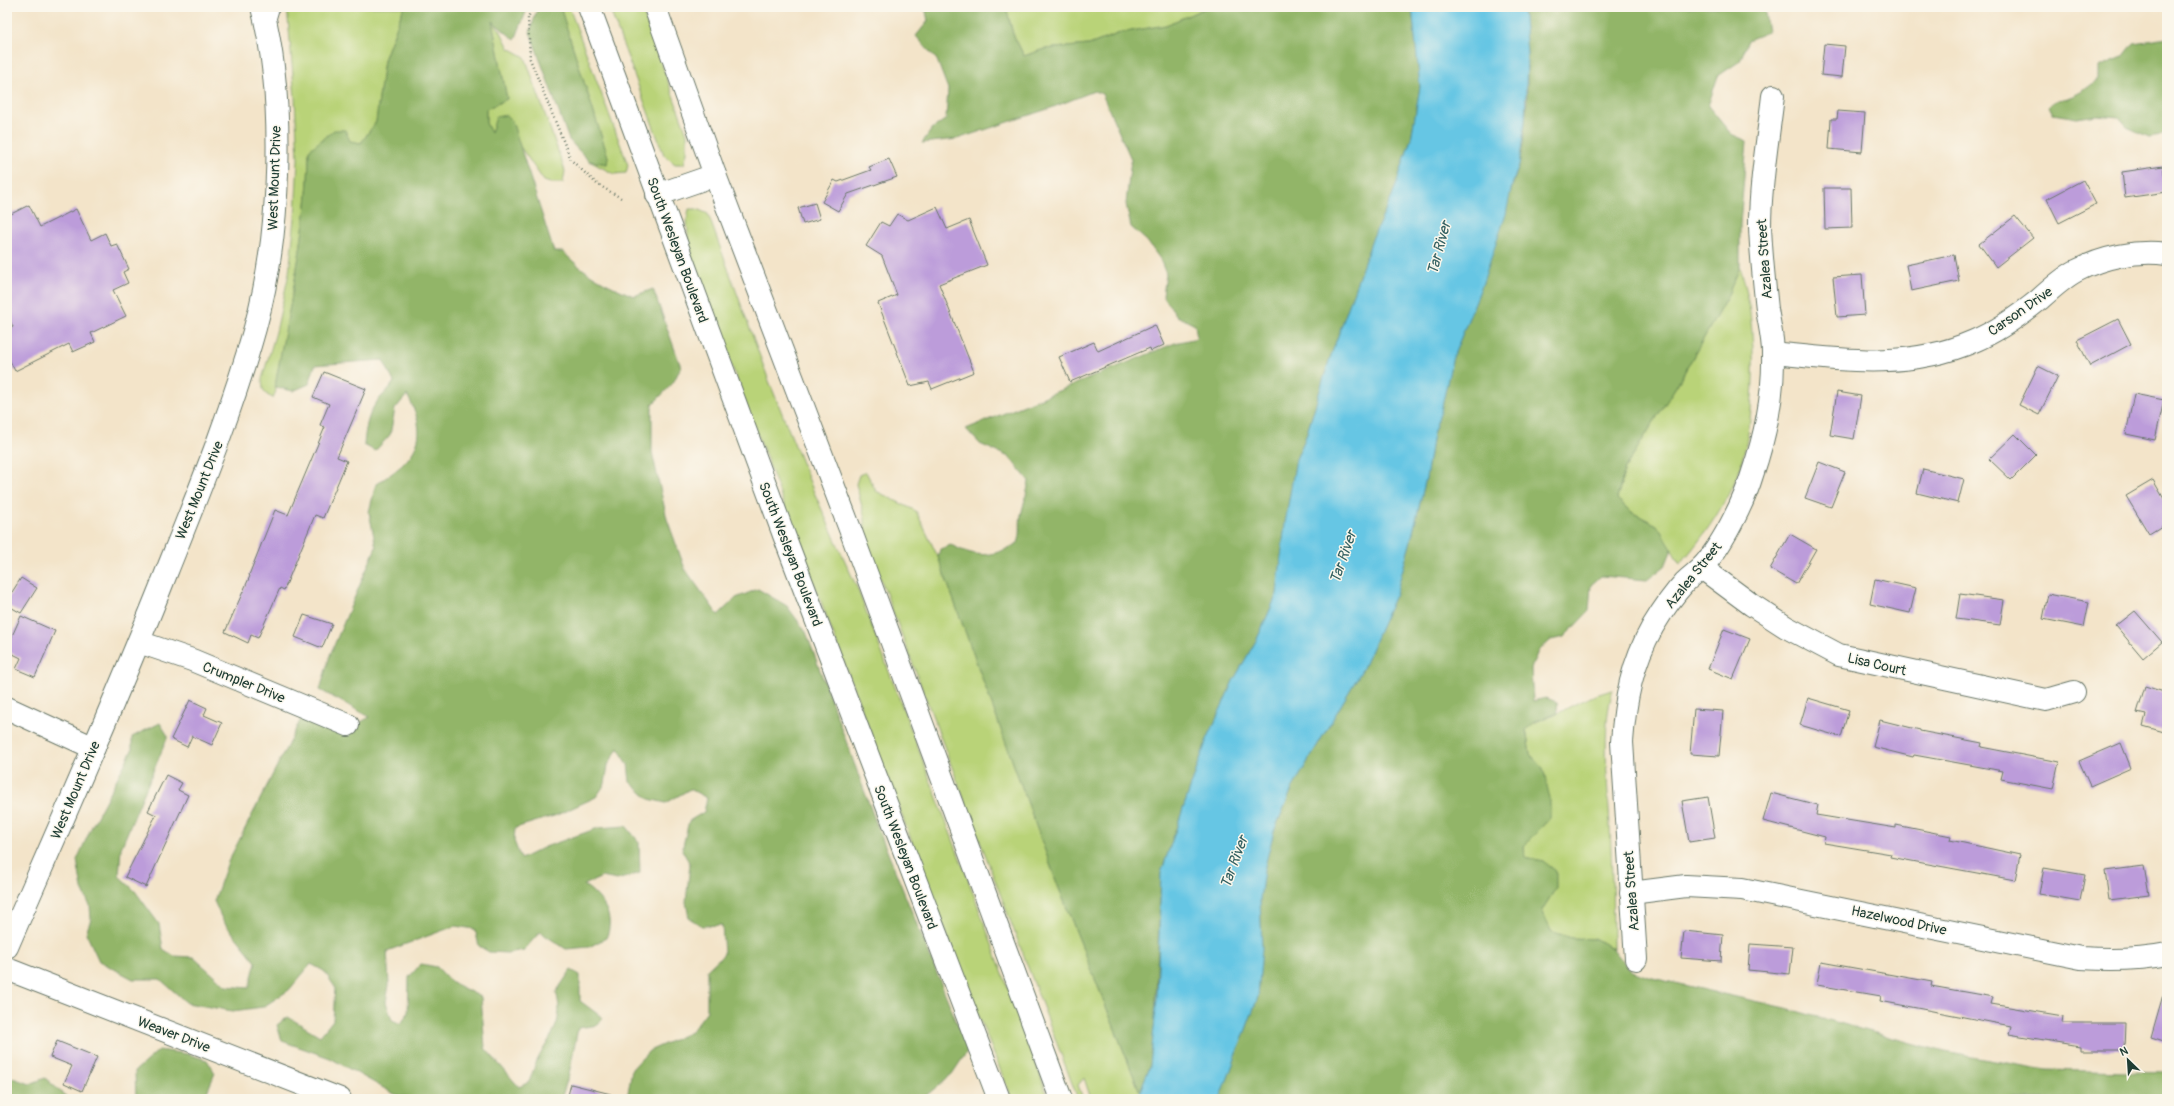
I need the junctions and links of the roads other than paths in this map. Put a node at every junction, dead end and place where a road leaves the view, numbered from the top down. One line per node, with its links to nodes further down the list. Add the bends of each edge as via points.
1 (589, 7): 6 (main road, South Wesleyan Boulevard)
2 (655, 7): 5 (main road)
3 (265, 10): 10 (main road, West Mount Drive, via 277,123 276,171 272,230 258,318 221,434)
4 (1773, 96): 8 (main road, Azalea Street, via 1762,183 1760,225 1762,266)
5 (715, 175): 6 (main road); 22 (main road)
6 (657, 195): 21 (main road, South Wesleyan Boulevard, via 790,554)
7 (2167, 254): 8 (main road, Carson Drive, via 2155,252 2102,260 2069,276 1998,330 1942,352 1908,359 1872,362)
8 (1773, 353): 9 (main road, Azalea Street, via 1769,399 1752,476 1740,506)
9 (1702, 568): 11 (main road, Lisa Court, via 1772,618 1840,655 2046,700); 15 (main road, Azalea Street, via 1686,582 1654,625 1640,650 1628,691 1622,742)
10 (139, 642): 13 (main road, Crumpler Drive, via 192,660); 14 (main road, West Mount Drive)
11 (2074, 692)
12 (7, 708): 14 (main road)
13 (348, 725)
14 (94, 748): 16 (main road, West Mount Drive)
15 (1631, 893): 17 (main road, Hazelwood Drive, via 1686,886 1742,889 2081,958 2114,961); 18 (main road, Azalea Street)
16 (7, 947)
17 (2167, 954)
18 (1636, 959)
19 (7, 969): 20 (main road, Weaver Drive)
20 (340, 1099)
21 (998, 1099)
22 (1061, 1099)

